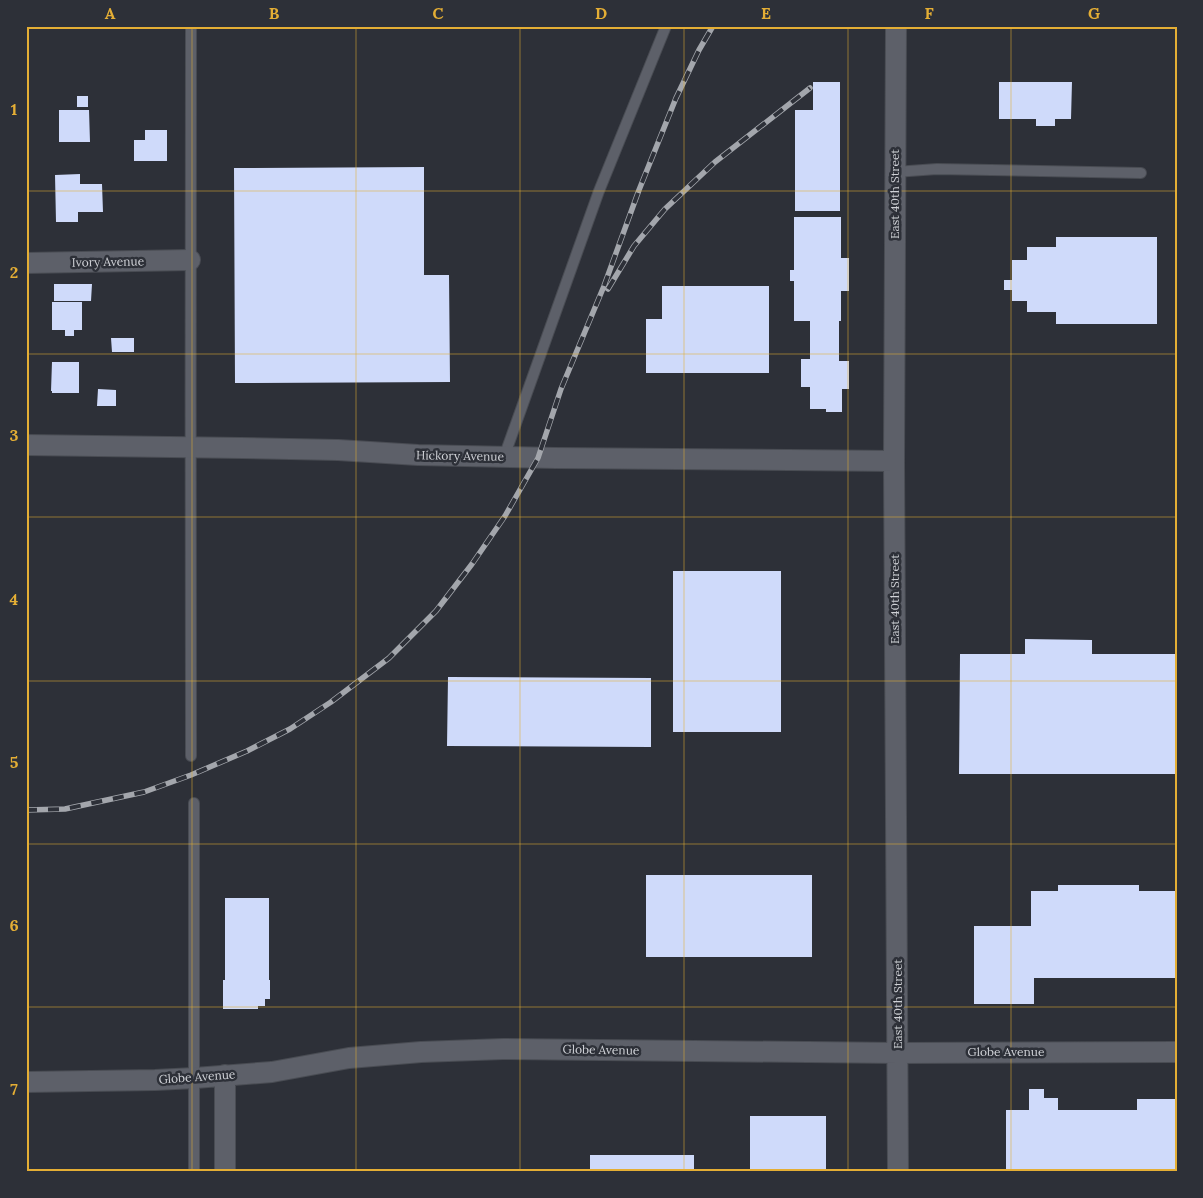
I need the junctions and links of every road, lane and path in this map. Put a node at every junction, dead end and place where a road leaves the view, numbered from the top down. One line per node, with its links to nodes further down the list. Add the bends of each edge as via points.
1 (191, 26): 6 (lane)
2 (666, 26): 10 (lane, via 599,190)
3 (896, 26): 4 (street, East 40th Street)
4 (895, 172): 5 (lane, via 937,169); 11 (street, East 40th Street)
5 (1141, 173)
6 (190, 260): 7 (street, Ivory Avenue); 9 (lane)
7 (26, 263)
8 (26, 446): 9 (street, Hickory Avenue)
9 (192, 448): 10 (street, Hickory Avenue); 12 (lane)
10 (504, 457): 11 (street, Hickory Avenue)
11 (894, 461): 15 (street, East 40th Street)
12 (192, 756)
13 (194, 803): 17 (lane)
14 (1177, 1052): 15 (street, Globe Avenue)
15 (898, 1053): 16 (street, Globe Avenue, via 504,1049 349,1058 272,1072); 21 (street, East 40th Street)
16 (225, 1076): 17 (street, Globe Avenue); 20 (street)
17 (195, 1078): 18 (street, Globe Avenue); 19 (lane)
18 (26, 1082)
19 (194, 1172)
20 (225, 1172)
21 (898, 1172)

